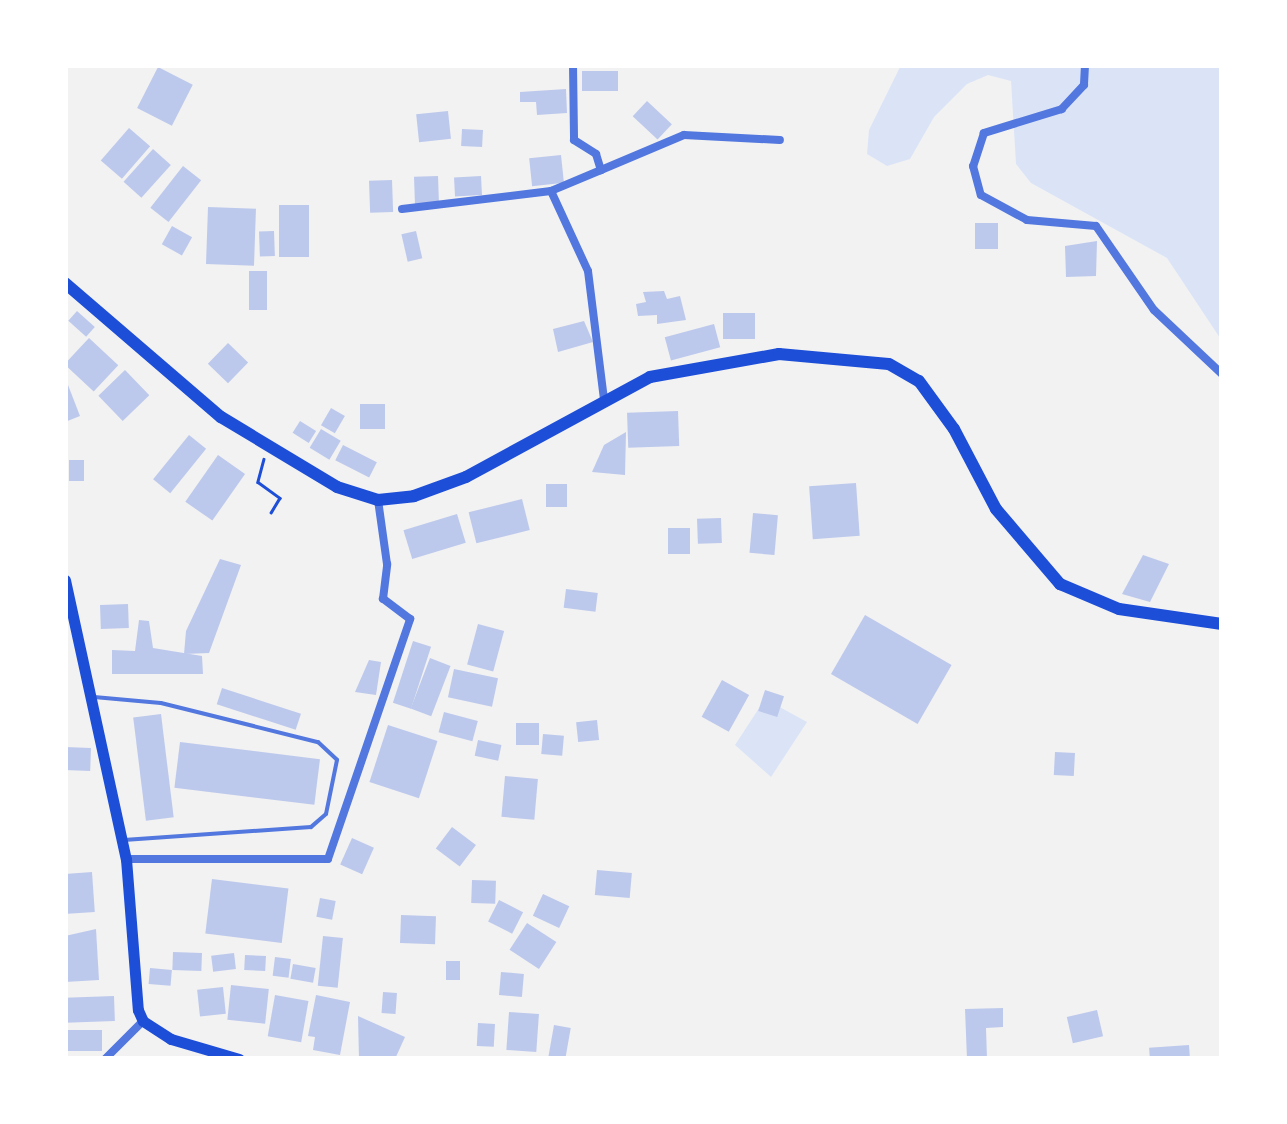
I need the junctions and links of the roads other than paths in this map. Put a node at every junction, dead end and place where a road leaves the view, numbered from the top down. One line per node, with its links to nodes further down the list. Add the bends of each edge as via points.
1 (572, 65): 4 (street, via 574,140 596,154)
2 (1085, 65): 8 (street, via 1084,85 1062,109 984,132 972,166 980,195 1027,220 1096,226 1154,310)
3 (780, 140): 4 (street, via 684,135)
4 (601, 170): 5 (street)
5 (551, 191): 6 (street); 9 (street, via 588,271)
6 (402, 209)
7 (65, 282): 10 (highway, via 265,447)
8 (1222, 374)
9 (604, 400): 10 (highway, via 466,477 414,496); 12 (highway, via 650,377 711,361 779,354 889,364 919,381 954,429 996,509 1060,584 1119,610)
10 (378, 500): 15 (street, via 387,564 384,599 410,618 328,859)
11 (65, 580): 13 (main road)
12 (1222, 624)
13 (93, 696): 14 (main road); 14 (lane, via 160,704 304,739 336,760 326,814 311,827)
14 (122, 841): 15 (main road)
15 (126, 860): 16 (main road, via 134,995)
16 (142, 1021): 17 (street); 18 (main road, via 171,1039)
17 (105, 1059)
18 (239, 1059)

